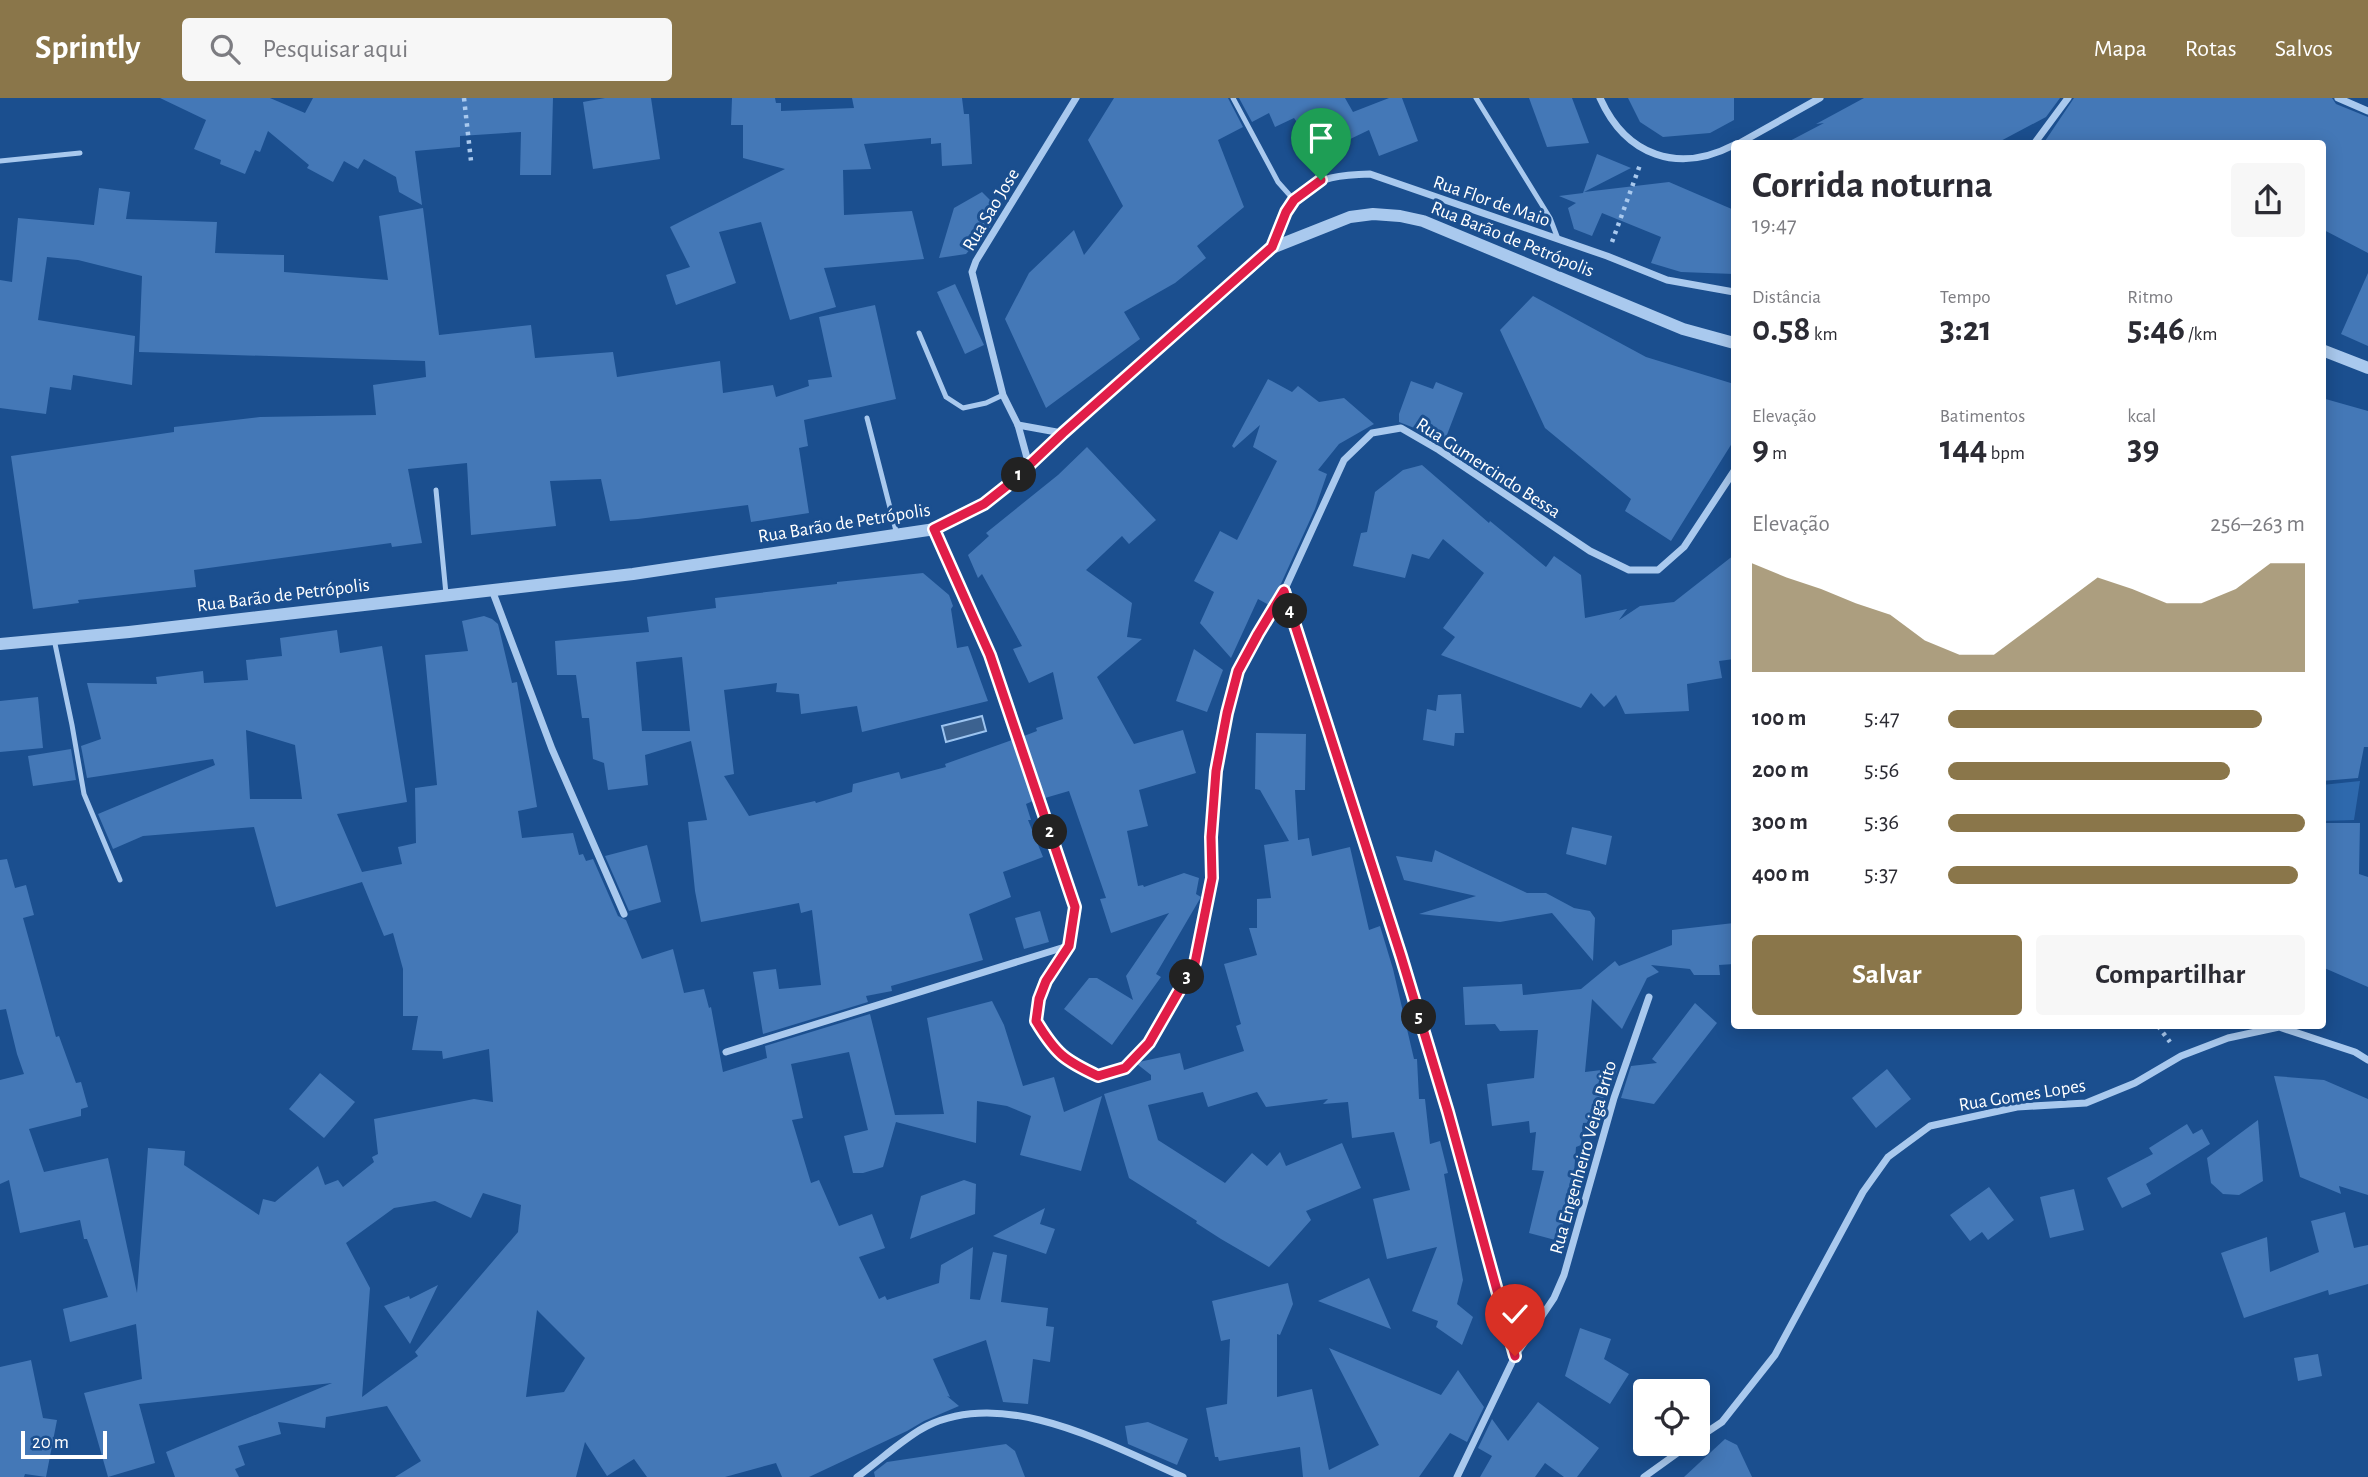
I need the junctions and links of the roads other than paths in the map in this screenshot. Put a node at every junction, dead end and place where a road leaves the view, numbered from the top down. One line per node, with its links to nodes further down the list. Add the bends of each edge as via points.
1 (1076, 98): 22 (street, Rua Sao Jose, via 972,272)
2 (1233, 98): 14 (lane, via 1278,182)
3 (1476, 98): 15 (lane, via 1550,218)
4 (1600, 98): 11 (street, via 1625,136 1645,150 1684,161)
5 (1820, 98): 9 (street)
6 (2068, 98): 10 (street)
7 (2338, 98): 8 (street)
8 (2368, 111)
9 (1743, 140)
10 (2037, 140)
11 (1731, 147)
12 (80, 153): 13 (lane)
13 (0, 161)
14 (1294, 200): 15 (street, Rua Flor de Maio, via 1321,180 1370,174); 16 (street, Rua Flor de Maio)
15 (1558, 239): 17 (street, Rua Flor de Maio, via 1667,280)
16 (1272, 247): 19 (street, Rua Barão de Petrópolis, via 1350,218 1399,216 1423,221 1683,329); 25 (street, Rua Barão de Petrópolis)
17 (1731, 291)
18 (919, 333): 22 (lane, via 946,397 963,408)
19 (1731, 342)
20 (2326, 352): 21 (street)
21 (2368, 368)
22 (1003, 395): 24 (street, Rua Sao Jose)
23 (867, 418): 30 (lane)
24 (1018, 425): 25 (street); 26 (street, Rua Sao Jose)
25 (1063, 433): 26 (street, Rua Barão de Petrópolis)
26 (1029, 465): 29 (street, Rua Barão de Petrópolis, via 984,504)
27 (1731, 476): 32 (street, Rua Gumercindo Bessa, via 1684,547 1658,570 1629,570 1590,551 1401,428 1372,433 1344,460)
28 (436, 490): 33 (lane)
29 (934, 529): 30 (street, Rua Barão de Petrópolis); 38 (street, Rua Gumercindo Bessa, via 990,655 1075,907)
30 (897, 535): 31 (street, Rua Barão de Petrópolis, via 633,574)
31 (492, 589): 33 (street, Rua Barão de Petrópolis); 37 (street, via 552,749)
32 (1284, 591): 38 (street, Rua Gumercindo Bessa, via 1238,671 1227,713 1216,771 1212,878 1195,963 1149,1043 1125,1068 1098,1076 1069,1062 1050,1044 1036,1021 1046,981); 44 (street, via 1409,982)
33 (446, 594): 34 (street, Rua Barão de Petrópolis)
34 (54, 639): 35 (street, Rua Barão de Petrópolis); 36 (lane, via 84,794)
35 (0, 644)
36 (120, 880)
37 (624, 914)
38 (1069, 946): 42 (street)
39 (1648, 997): 44 (street, Rua Engenheiro Veiga Brito, via 1564,1275 1555,1298)
40 (2270, 1029): 45 (street, Rua Gomes Lopes, via 2228,1038 2181,1056 2135,1083 2086,1103 2017,1107 1930,1126 1888,1157 1863,1192 1775,1355 1722,1422)
41 (2285, 1029): 43 (street, Rua Gomes Lopes)
42 (726, 1052)
43 (2368, 1060)
44 (1515, 1356): 50 (street, Rua Engenheiro Veiga Brito)
45 (1710, 1430)
46 (1674, 1456): 47 (street)
47 (1647, 1476)
48 (857, 1477): 49 (street, via 927,1426 971,1413 1020,1415 1084,1434)
49 (1183, 1477)
50 (1457, 1477)

